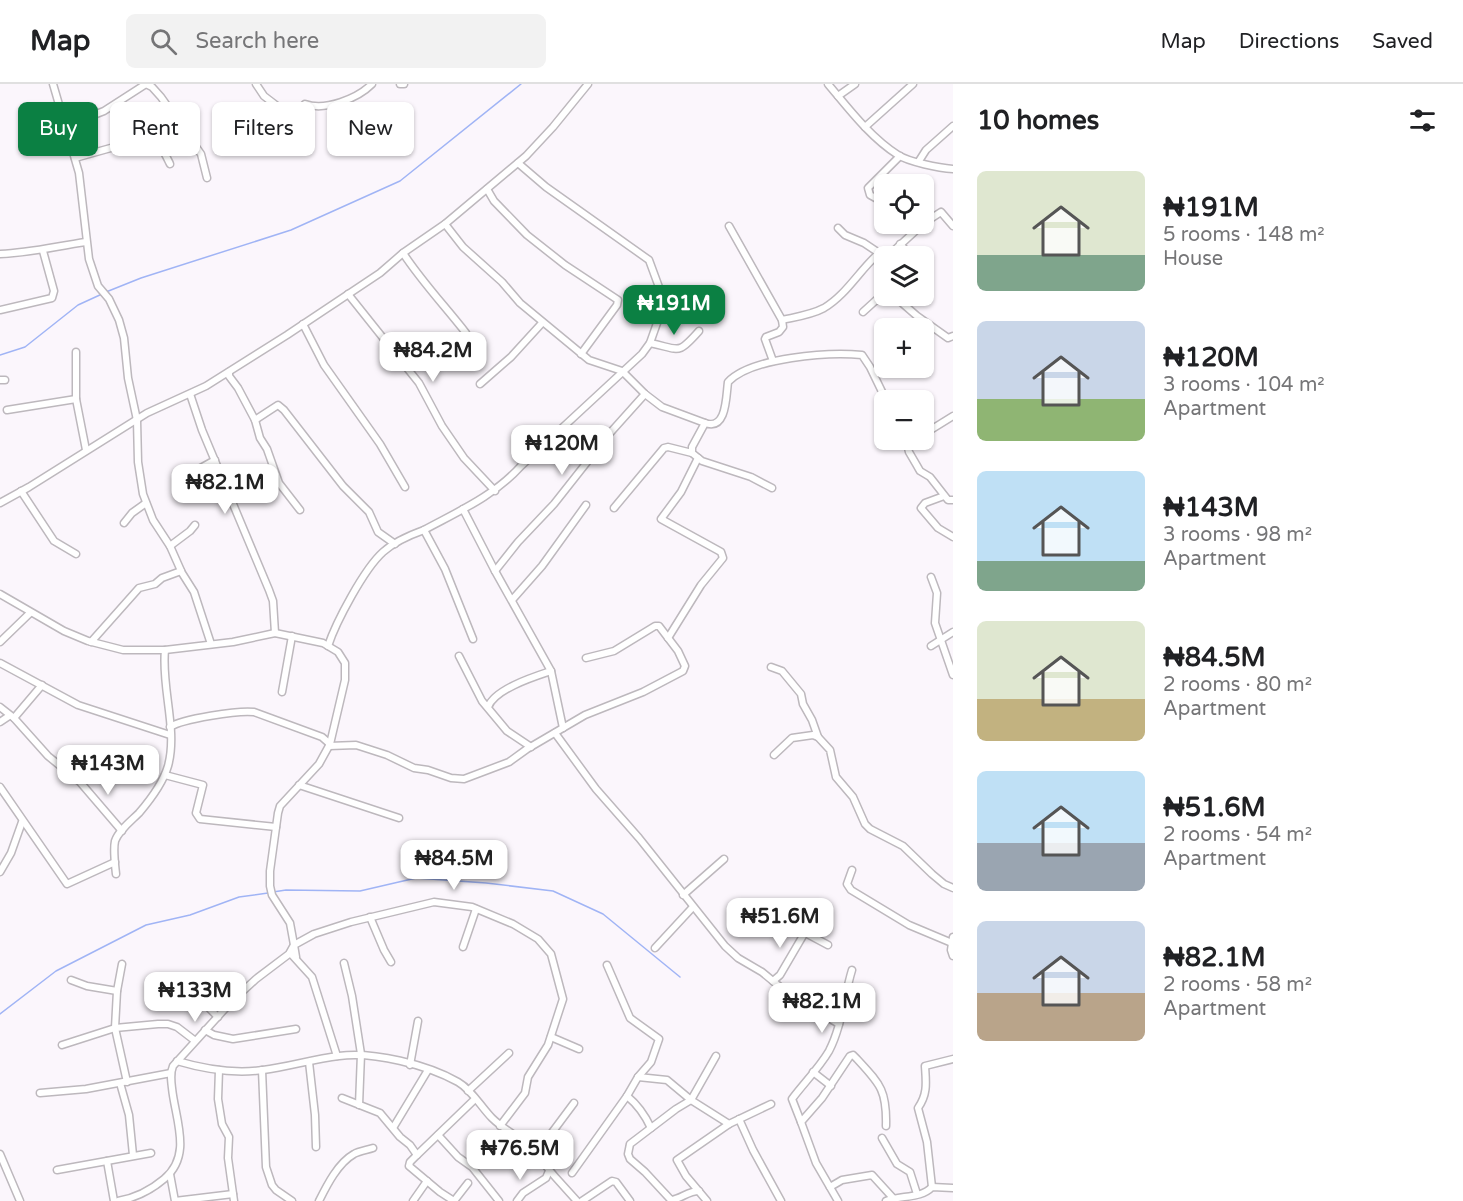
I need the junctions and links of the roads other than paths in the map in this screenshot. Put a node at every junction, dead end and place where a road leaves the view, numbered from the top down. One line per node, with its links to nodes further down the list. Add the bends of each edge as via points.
1 (52, 84): 10 (street)
2 (146, 84): 13 (street); 23 (street, via 161,97 201,154)
3 (256, 84): 11 (street)
4 (372, 84): 12 (street, via 356,97)
5 (588, 84): 19 (street)
6 (828, 84): 9 (street)
7 (855, 84): 9 (street)
8 (913, 84): 15 (street)
9 (838, 96): 15 (street)
10 (58, 102)
11 (272, 102)
12 (315, 107)
13 (98, 113)
14 (953, 126): 18 (street)
15 (865, 127): 16 (street)
16 (900, 156): 18 (street); 22 (street)
17 (75, 158): 20 (street, via 150,137); 33 (street, via 82,188)
18 (919, 161): 21 (street)
19 (518, 163): 25 (street); 51 (street, via 649,261 663,298)
20 (170, 164)
21 (953, 170)
22 (882, 174)
23 (207, 178)
24 (874, 182): 26 (street, via 868,188)
25 (487, 189): 28 (street); 53 (street, via 534,240 618,300)
26 (874, 197)
27 (934, 214): 30 (street, via 941,212)
28 (445, 224): 37 (street); 46 (street, via 463,247)
29 (729, 226): 45 (street)
30 (953, 226)
31 (838, 228): 36 (street)
32 (911, 234): 34 (street)
33 (86, 242): 35 (street); 64 (street, via 96,281 119,320)
34 (900, 244)
35 (43, 250): 38 (street); 43 (street, via 54,291 52,298)
36 (874, 251)
37 (403, 253): 40 (street); 49 (street)
38 (0, 254)
39 (874, 258): 45 (street, via 823,308)
40 (348, 294): 47 (street); 77 (street, via 419,382 464,458)
41 (874, 302): 44 (street)
42 (906, 306): 50 (street, via 948,338)
43 (0, 310)
44 (862, 312)
45 (782, 320): 54 (street, via 779,332 765,339)
46 (542, 323): 53 (street); 57 (street)
47 (303, 324): 56 (street); 74 (street, via 324,365 374,434)
48 (699, 331): 51 (street, via 679,349)
49 (466, 333)
50 (953, 336)
51 (650, 344): 55 (street)
52 (76, 352): 61 (street)
53 (581, 354): 55 (street)
54 (773, 361): 58 (street, via 815,355 862,355); 66 (street, via 731,378 723,416 717,423)
55 (622, 370): 60 (street); 77 (street)
56 (229, 372): 59 (street); 65 (street)
57 (480, 384)
58 (881, 390)
59 (190, 394): 64 (street); 72 (street)
60 (645, 394): 66 (street, via 662,407); 94 (street)
61 (76, 399): 62 (street); 68 (street)
62 (7, 410)
63 (953, 416): 67 (street)
64 (138, 420): 68 (street); 81 (street, via 138,462)
65 (255, 420): 85 (street, via 279,483); 90 (street, via 278,405 284,410 342,486 369,512 378,532)
66 (705, 423): 70 (street)
67 (934, 428)
68 (86, 450): 76 (street)
69 (908, 450): 78 (street)
70 (692, 453): 71 (street); 83 (street, via 664,448)
71 (698, 458): 75 (street); 102 (street, via 681,492 661,519 721,552 723,558)
72 (215, 460): 73 (street); 100 (street, via 273,601)
73 (179, 480)
74 (405, 487)
75 (772, 488)
76 (21, 491): 80 (street); 92 (street, via 54,541)
77 (495, 491): 84 (street)
78 (944, 496): 79 (street); 89 (street, via 921,507 932,522)
79 (953, 500)
80 (0, 502)
81 (146, 503): 86 (street); 91 (street)
82 (586, 504): 97 (street, via 542,566)
83 (614, 508)
84 (463, 509): 88 (street); 94 (street)
85 (300, 510)
86 (124, 523)
87 (195, 525): 91 (street)
88 (424, 530): 90 (street); 103 (street, via 445,569)
89 (953, 537)
90 (395, 544): 108 (street, via 371,566 345,608)
91 (170, 546): 93 (street)
92 (76, 554)
93 (181, 571): 106 (street, via 139,588); 107 (street, via 195,595)
94 (495, 571): 97 (street)
95 (931, 577): 104 (street, via 937,593 935,623)
96 (0, 594): 98 (street)
97 (512, 600): 115 (street)
98 (30, 613): 105 (street); 106 (street)
99 (953, 632): 104 (street)
100 (275, 633): 101 (street); 107 (street)
101 (292, 636): 108 (street); 118 (street)
102 (668, 638): 112 (street, via 655,626 614,651); 124 (street, via 686,666 683,671)
103 (473, 639)
104 (940, 639): 109 (street); 116 (street)
105 (0, 642)
106 (91, 642): 110 (street, via 123,650)
107 (211, 644): 110 (street)
108 (328, 646): 128 (street, via 341,655 346,668)
109 (931, 646)
110 (165, 650): 123 (street)
111 (459, 656): 119 (street)
112 (586, 658)
113 (0, 663): 117 (street)
114 (771, 667): 127 (street, via 782,671 801,694)
115 (551, 671): 119 (street, via 518,683); 124 (street)
116 (953, 675)
117 (42, 685): 121 (street); 126 (street, via 78,705)
118 (282, 692)
119 (488, 706): 129 (street, via 507,731)
120 (0, 707): 121 (street)
121 (11, 717): 122 (street); 137 (street, via 48,756 80,782)
122 (0, 723)
123 (170, 727): 126 (street); 128 (street, via 188,720 254,712 322,737)
124 (563, 728): 125 (street)
125 (555, 733): 129 (street); 144 (street)
126 (170, 735): 131 (street)
127 (818, 737): 130 (street, via 792,738); 143 (street, via 830,750 836,777 853,797 865,824 903,846)
128 (329, 745): 129 (street, via 368,748 414,768 459,780 503,765); 132 (street)
129 (531, 747)
130 (774, 755)
131 (165, 775): 136 (street, via 203,785 196,813 200,819); 137 (street)
132 (299, 785): 134 (street); 136 (street, via 280,806)
133 (0, 787): 135 (street)
134 (399, 818)
135 (22, 822): 139 (street, via 67,884); 141 (street)
136 (276, 827): 151 (street, via 270,886 290,923)
137 (122, 831): 139 (street, via 115,842)
138 (724, 859): 144 (street)
139 (115, 862): 142 (street)
140 (852, 870): 150 (street, via 847,884 851,890 909,925)
141 (0, 872)
142 (116, 874)
143 (953, 888)
144 (683, 895): 145 (street)
145 (692, 908): 154 (street); 165 (street, via 725,946)
146 (476, 909): 148 (street, via 434,902); 153 (street); 173 (street, via 534,935 551,954 563,999)
147 (770, 914): 149 (street)
148 (370, 917): 151 (street, via 315,934); 158 (street)
149 (804, 934): 152 (street); 165 (street)
150 (952, 940): 156 (street)
151 (294, 945): 155 (street); 157 (street)
152 (828, 945)
153 (464, 946)
154 (656, 948)
155 (289, 954): 157 (street); 167 (street, via 255,979)
156 (953, 956)
157 (296, 957): 179 (street, via 312,977)
158 (391, 962)
159 (344, 963): 178 (street)
160 (122, 964): 166 (street)
161 (607, 965): 190 (street, via 630,1018 659,1039 651,1062)
162 (852, 970): 169 (street)
163 (71, 980): 166 (street)
164 (182, 981): 167 (street)
165 (773, 981): 169 (street)
166 (117, 992): 170 (street)
167 (218, 1017): 172 (street)
168 (418, 1021): 184 (street)
169 (839, 1024): 188 (street, via 829,1050)
170 (115, 1028): 174 (street, via 168,1024); 175 (street); 191 (street)
171 (296, 1029): 172 (street, via 233,1039)
172 (205, 1030): 174 (street)
173 (551, 1037): 176 (street); 205 (street, via 528,1077 525,1093)
174 (194, 1040): 182 (street)
175 (62, 1045)
176 (579, 1049)
177 (509, 1053): 193 (street)
178 (361, 1054): 179 (street); 184 (street); 201 (street)
179 (337, 1056): 183 (street)
180 (716, 1056): 198 (street)
181 (953, 1059): 226 (street, via 925,1066 926,1087 918,1108)
182 (177, 1061): 185 (street); 189 (street)
183 (309, 1062): 186 (street); 211 (street)
184 (410, 1065): 187 (street)
185 (219, 1070): 186 (street); 230 (street, via 218,1099 222,1124 229,1137)
186 (262, 1070): 235 (street, via 266,1167 272,1185)
187 (428, 1070): 193 (street, via 458,1082); 207 (street)
188 (813, 1072): 192 (street); 203 (street, via 792,1099)
189 (171, 1073): 191 (street); 222 (street, via 182,1145)
190 (638, 1077): 195 (street); 198 (street, via 667,1080)
191 (124, 1082): 194 (street); 216 (street)
192 (831, 1086): 203 (street); 206 (street, via 853,1055 881,1086)
193 (468, 1091): 197 (street)
194 (40, 1093)
195 (627, 1096): 208 (street); 221 (street)
196 (342, 1098): 201 (street)
197 (475, 1099): 205 (street); 209 (street)
198 (692, 1100): 204 (street); 208 (street)
199 (574, 1103): 215 (street)
200 (771, 1104): 202 (street)
201 (359, 1105): 207 (street, via 380,1113)
202 (739, 1119): 204 (street); 245 (street)
203 (801, 1122): 225 (street, via 816,1163)
204 (729, 1124): 228 (street, via 677,1160)
205 (500, 1126): 215 (street)
206 (886, 1126)
207 (393, 1128): 217 (street)
208 (651, 1128): 228 (street, via 630,1144 630,1159 671,1200)
209 (438, 1135): 217 (street); 239 (street, via 472,1167)
210 (882, 1138): 229 (street, via 900,1168 910,1172)
211 (316, 1147)
212 (373, 1148): 236 (street, via 348,1159)
213 (151, 1153): 216 (street)
214 (0, 1154): 232 (street)
215 (536, 1154): 220 (street)
216 (133, 1155): 218 (street)
217 (417, 1155): 223 (street, via 410,1166)
218 (107, 1161): 219 (street); 233 (street)
219 (57, 1170)
220 (549, 1171): 240 (street); 241 (street)
221 (572, 1173)
222 (170, 1174): 233 (street, via 149,1190); 234 (street)
223 (427, 1181): 237 (street); 238 (street)
224 (468, 1183): 238 (street)
225 (830, 1187): 231 (street, via 846,1179 872,1175); 246 (street)
226 (932, 1187): 227 (street); 229 (street)
227 (953, 1188)
228 (699, 1191): 244 (street)
229 (917, 1194): 231 (street)
230 (233, 1198): 234 (street)
231 (889, 1200)
232 (20, 1201)
233 (116, 1201)
234 (175, 1201)
235 (292, 1201)
236 (319, 1201)
237 (413, 1201)
238 (454, 1201)
239 (499, 1201)
240 (518, 1201)
241 (577, 1201)
242 (582, 1201): 243 (street, via 612,1181)
243 (630, 1201)
244 (707, 1201)
245 (781, 1201)
246 (838, 1201)

